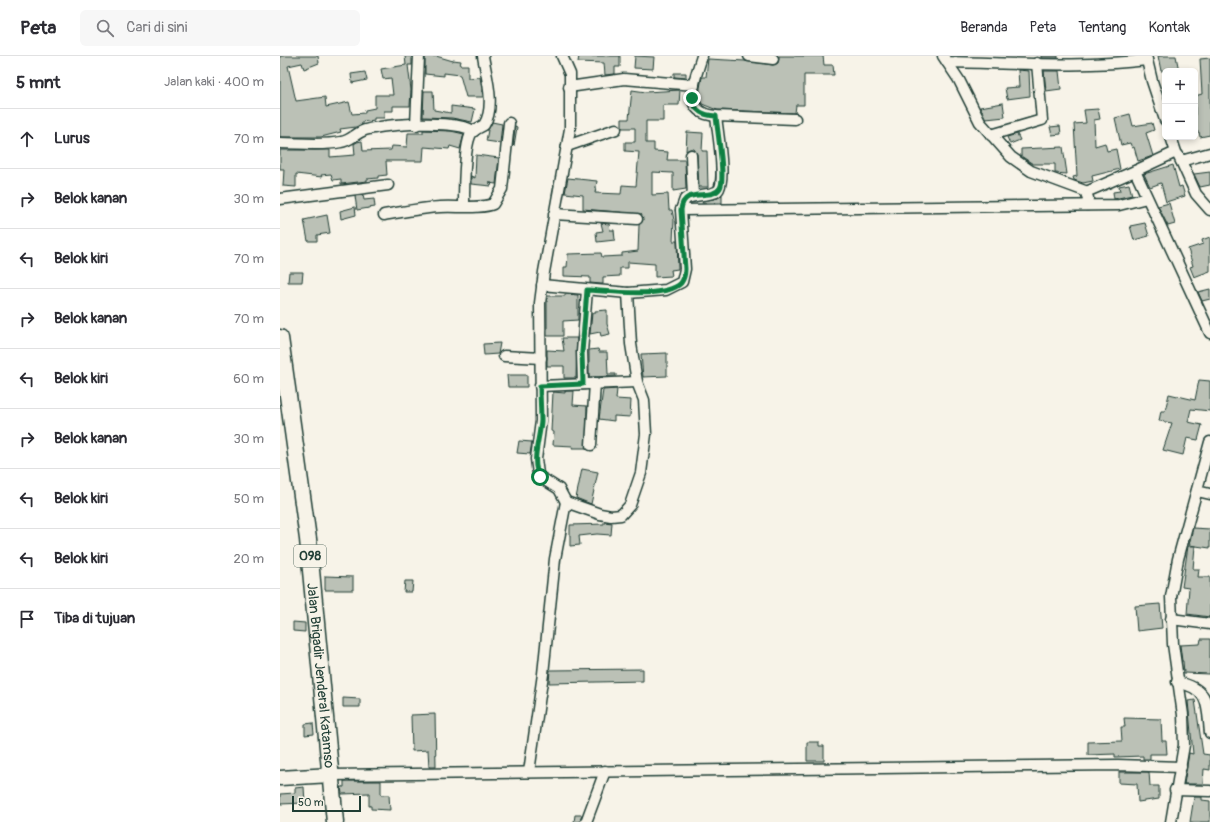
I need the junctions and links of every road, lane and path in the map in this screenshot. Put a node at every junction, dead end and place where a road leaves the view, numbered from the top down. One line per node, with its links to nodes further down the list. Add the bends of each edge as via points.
1 (419, 56): 16 (street)
2 (483, 56): 18 (street, via 489,86 488,115 484,125)
3 (562, 56): 11 (street, via 570,74)
4 (702, 56): 10 (street)
5 (749, 56): 7 (street)
6 (1146, 58): 9 (street, via 1085,65); 12 (street)
7 (773, 59)
8 (945, 59): 9 (street); 19 (street, via 959,80 975,114)
9 (1037, 63): 19 (street, via 1042,120)
10 (694, 85): 11 (street, via 624,79); 13 (street, via 692,98 695,107 703,114)
11 (569, 87): 22 (street, via 570,129)
12 (1162, 110)
13 (716, 116): 14 (street); 29 (street, via 721,186 717,192)
14 (796, 119)
15 (509, 123): 33 (street, via 502,189 496,200 488,206)
16 (416, 125): 18 (street, via 451,124); 21 (street, via 364,130 342,142)
17 (616, 129): 22 (street)
18 (474, 130): 33 (street, via 469,137)
19 (991, 135): 28 (street, via 1020,165)
20 (1172, 140): 25 (street)
21 (280, 143)
22 (567, 146): 36 (street)
23 (1210, 153): 25 (street)
24 (692, 155): 29 (street)
25 (1178, 156): 26 (street); 35 (street, via 1196,194)
26 (1135, 170): 28 (street); 30 (street)
27 (388, 185): 31 (street)
28 (1086, 192): 32 (street)
29 (693, 196): 34 (street, via 684,200)
30 (1147, 198): 32 (street, via 1118,205); 42 (street)
31 (280, 199)
32 (1087, 205): 34 (street)
33 (464, 206): 37 (street, via 425,208)
34 (681, 210): 41 (street, via 685,269 682,282 666,290)
35 (1210, 210)
36 (554, 214): 38 (street); 39 (street)
37 (384, 216)
38 (637, 219)
39 (542, 285): 40 (street); 45 (street)
40 (587, 290): 41 (street); 48 (street, via 582,352)
41 (628, 293): 46 (street, via 631,344)
42 (1210, 333)
43 (280, 338): 62 (main road, Jalan Brigadir Jenderal Katamso / 098, via 308,539)
44 (504, 356): 45 (street)
45 (541, 358): 49 (street)
46 (637, 382): 47 (street); 54 (street, via 644,400 646,434 640,473 628,508 621,514 611,516)
47 (595, 383): 48 (street); 51 (street)
48 (583, 384): 49 (street)
49 (540, 386): 54 (street, via 541,421 536,460 538,474 558,488)
50 (1210, 442): 52 (street)
51 (591, 445)
52 (1197, 491): 53 (street); 55 (street, via 1178,559 1171,597)
53 (1210, 494)
54 (566, 502): 60 (street, via 555,559 543,674)
55 (1171, 619): 56 (street); 57 (street)
56 (1210, 624)
57 (1178, 682): 58 (street, via 1200,690 1206,700); 59 (street, via 1184,733 1184,756)
58 (1210, 733)
59 (1181, 767): 61 (street, via 1118,765); 64 (street)
60 (529, 772): 61 (street); 62 (street)
61 (605, 772): 67 (street)
62 (331, 775): 63 (main road); 66 (main road, 098)
63 (280, 778)
64 (1175, 790): 65 (street); 68 (street)
65 (1210, 791)
66 (335, 822)
67 (586, 822)
68 (1171, 822)

